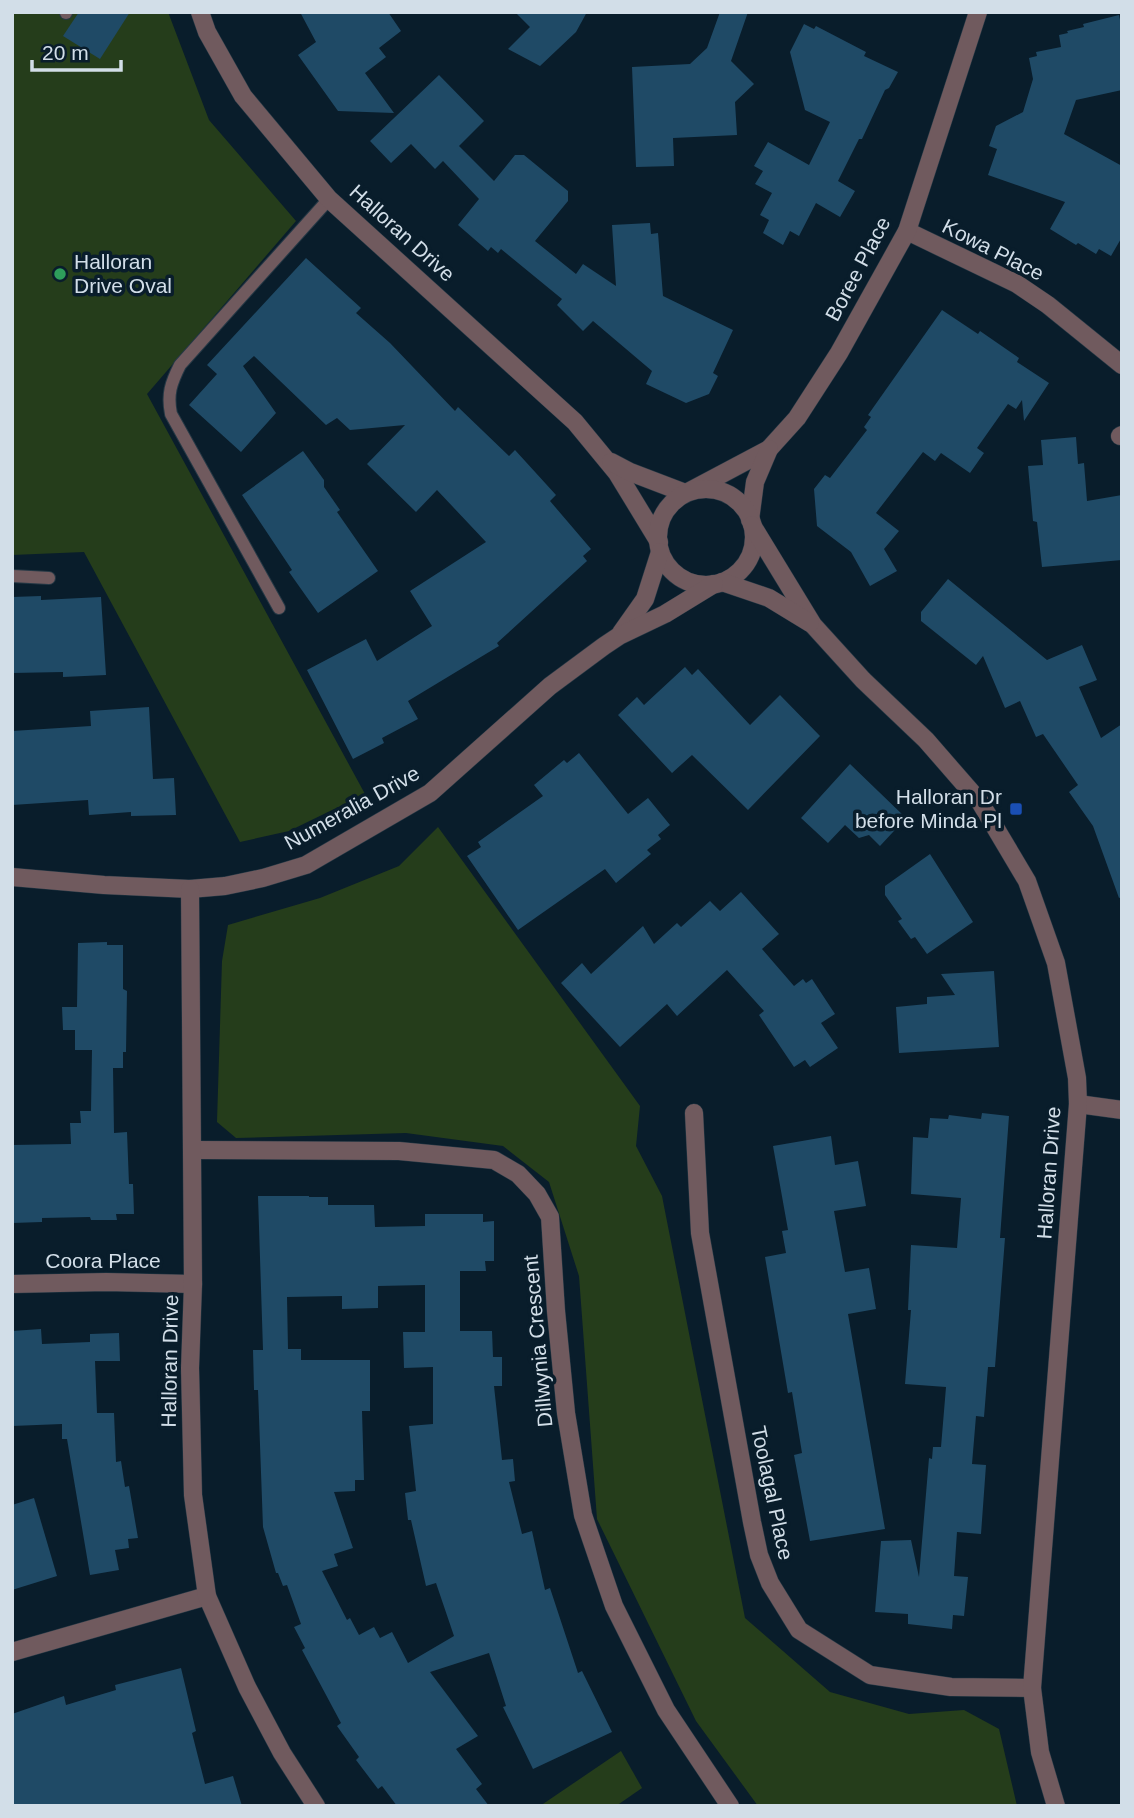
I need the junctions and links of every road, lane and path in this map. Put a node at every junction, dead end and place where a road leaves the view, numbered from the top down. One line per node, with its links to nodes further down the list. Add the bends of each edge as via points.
1 (200, 12): 3 (street, Halloran Drive, via 243,96)
2 (978, 12): 4 (street, Boree Place)
3 (329, 198): 7 (street, Halloran Drive, via 559,406); 14 (lane, via 180,365 168,399 171,414)
4 (907, 231): 5 (street, Kowa Place, via 1017,284); 6 (street, Boree Place, via 826,373 797,418)
5 (1122, 365)
6 (769, 449): 8 (street, Boree Place); 9 (street, Boree Place, via 755,482)
7 (608, 460): 8 (street, Halloran Drive); 10 (street, Halloran Drive)
8 (688, 492): 9 (street, via 722,492 742,506); 10 (street, via 666,509)
9 (751, 523): 13 (street, via 753,543 748,559 737,573); 15 (street, Halloran Drive)
10 (659, 547): 13 (street, via 671,570 682,578); 16 (street, Numeralia Drive, via 645,599)
11 (12, 576): 12 (lane)
12 (49, 579)
13 (718, 583): 15 (street, Halloran Drive, via 769,598); 16 (street, Numeralia Drive)
14 (279, 608)
15 (813, 625): 19 (street, Halloran Drive, via 980,802 1027,881 1056,963)
16 (619, 636): 18 (street, Numeralia Drive, via 550,685 430,793 306,864 225,886)
17 (12, 877): 18 (street, Numeralia Drive)
18 (190, 889): 22 (street, Halloran Drive)
19 (1078, 1104): 20 (street); 27 (street, Halloran Drive)
20 (1122, 1110)
21 (694, 1113): 27 (street, Toolagal Place, via 700,1233 758,1555 770,1583 799,1630 870,1675 951,1687)
22 (193, 1150): 24 (street, Halloran Drive); 29 (street, Dillwynia Crescent, via 399,1151 495,1160 518,1174 537,1194 550,1217 566,1413 583,1516 614,1606 666,1710)
23 (12, 1284): 24 (street, Coora Place)
24 (193, 1284): 25 (street, Halloran Drive, via 193,1495)
25 (207, 1596): 26 (street); 28 (street, Halloran Drive, via 247,1687)
26 (12, 1652)
27 (1032, 1688): 30 (street, Halloran Drive, via 1040,1752)
28 (316, 1806)
29 (730, 1806)
30 (1056, 1806)

